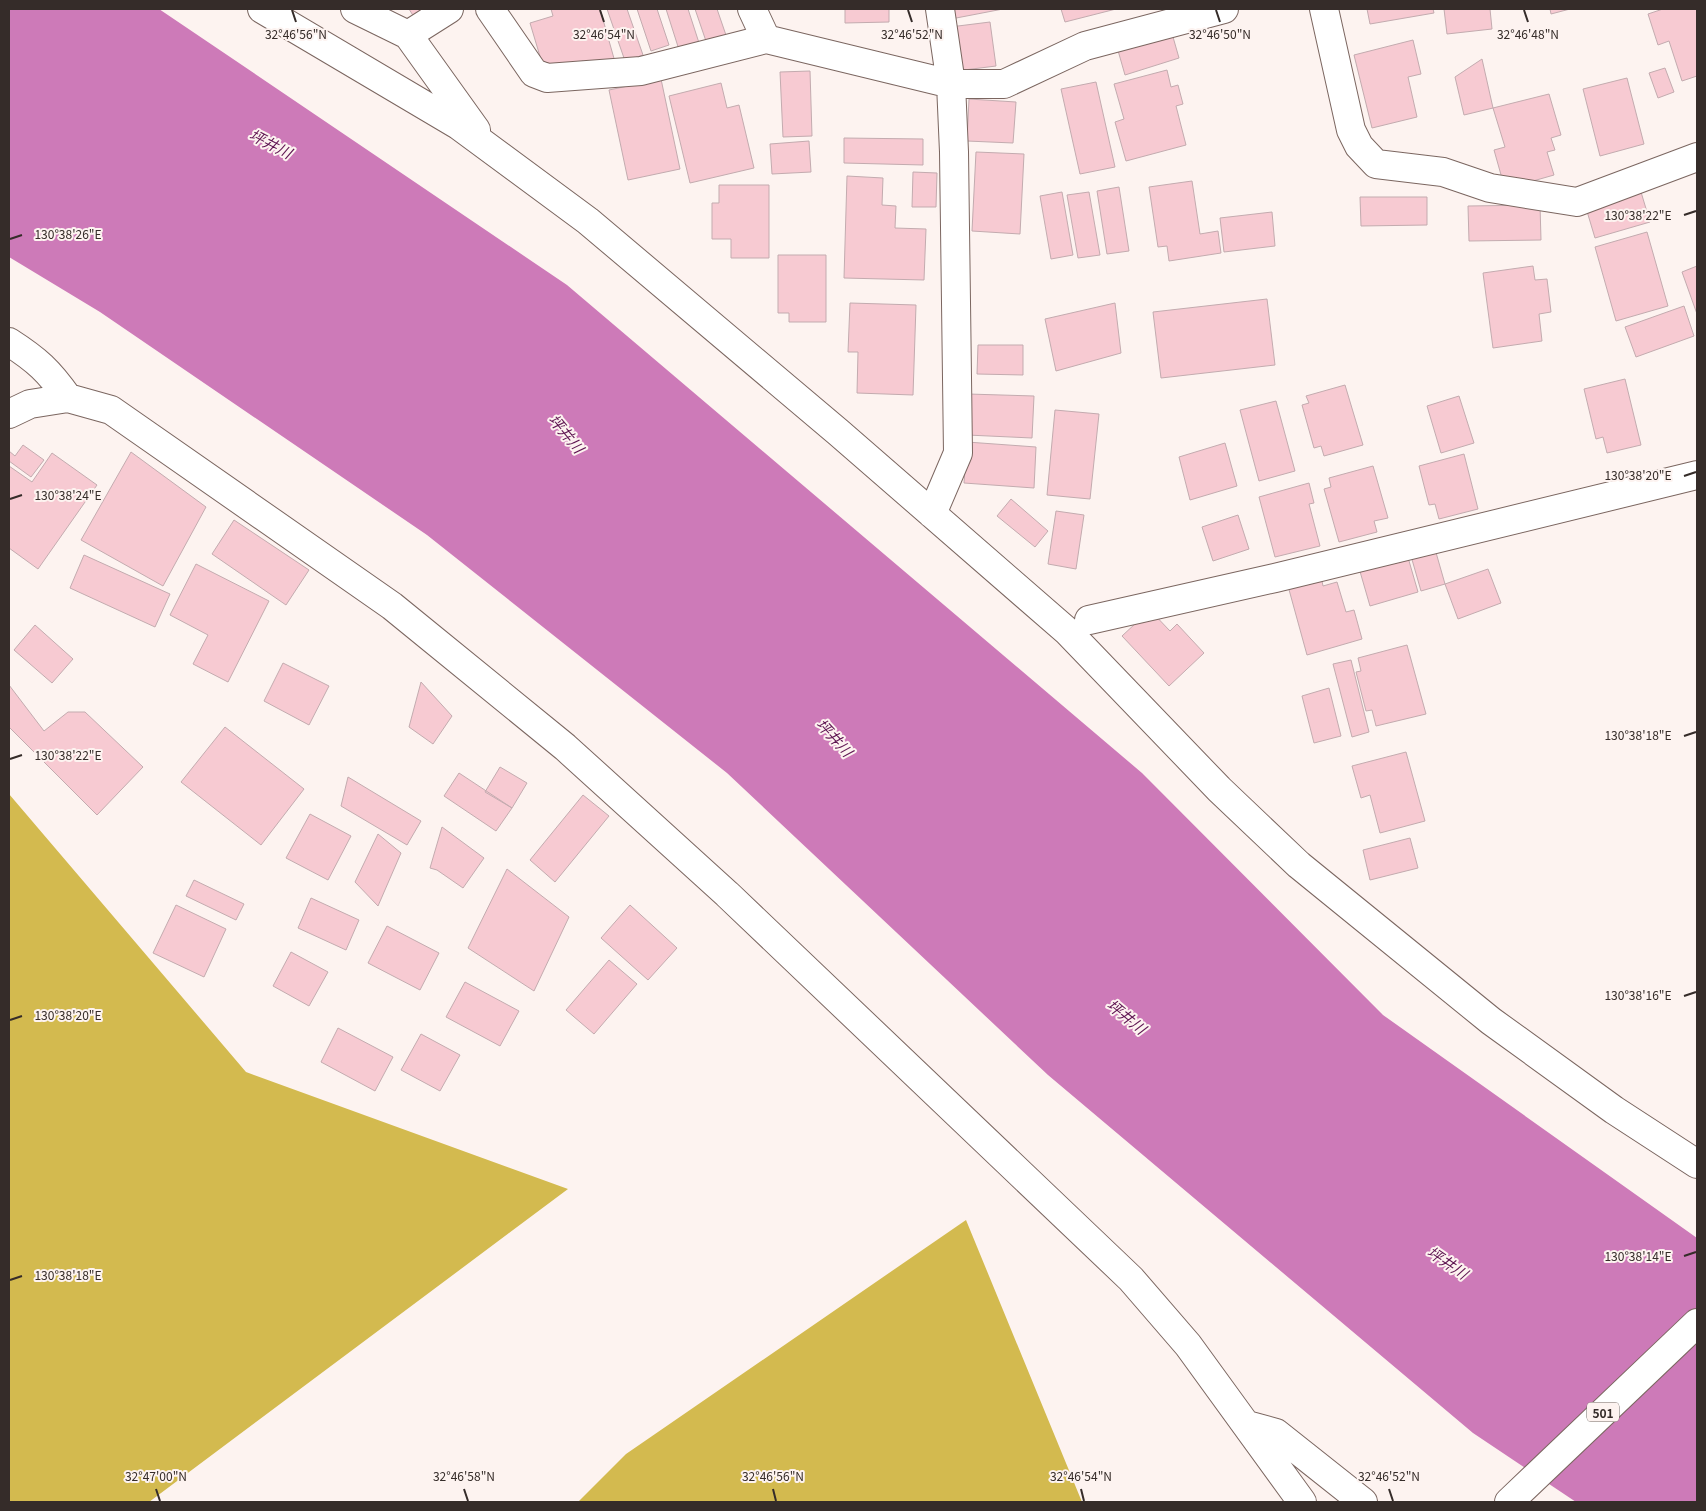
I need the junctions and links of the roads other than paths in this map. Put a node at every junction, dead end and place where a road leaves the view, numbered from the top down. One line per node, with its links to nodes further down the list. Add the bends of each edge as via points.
1 (262, 9): 12 (main road, via 458,125)
2 (356, 9): 9 (main road)
3 (449, 9): 9 (main road)
4 (490, 9): 10 (main road, via 534,73 548,78 641,71)
5 (752, 9): 10 (main road)
6 (940, 9): 11 (main road)
7 (1224, 9): 11 (main road, via 1085,46 1004,84)
8 (1324, 9): 13 (main road, via 1351,130 1359,146 1376,164 1443,172 1490,188 1576,202)
9 (408, 35): 12 (main road)
10 (766, 39): 11 (main road)
11 (951, 84): 18 (main road, via 958,453)
12 (488, 148): 18 (main road, via 588,222)
13 (1697, 157)
14 (9, 342): 15 (main road, via 51,373)
15 (68, 398): 16 (main road, via 30,404); 22 (main road, via 111,410 232,493 392,606 565,747 727,894 1131,1279 1188,1345)
16 (9, 414)
17 (1697, 475): 19 (main road)
18 (932, 514): 20 (main road, via 1068,632 1219,789 1300,865 1490,1021 1614,1110)
19 (1089, 620)
20 (1697, 1164)
21 (1697, 1323): 25 (main road, 501)
22 (1246, 1425): 23 (main road); 24 (main road, via 1276,1433)
23 (1302, 1502)
24 (1363, 1502)
25 (1509, 1502)

